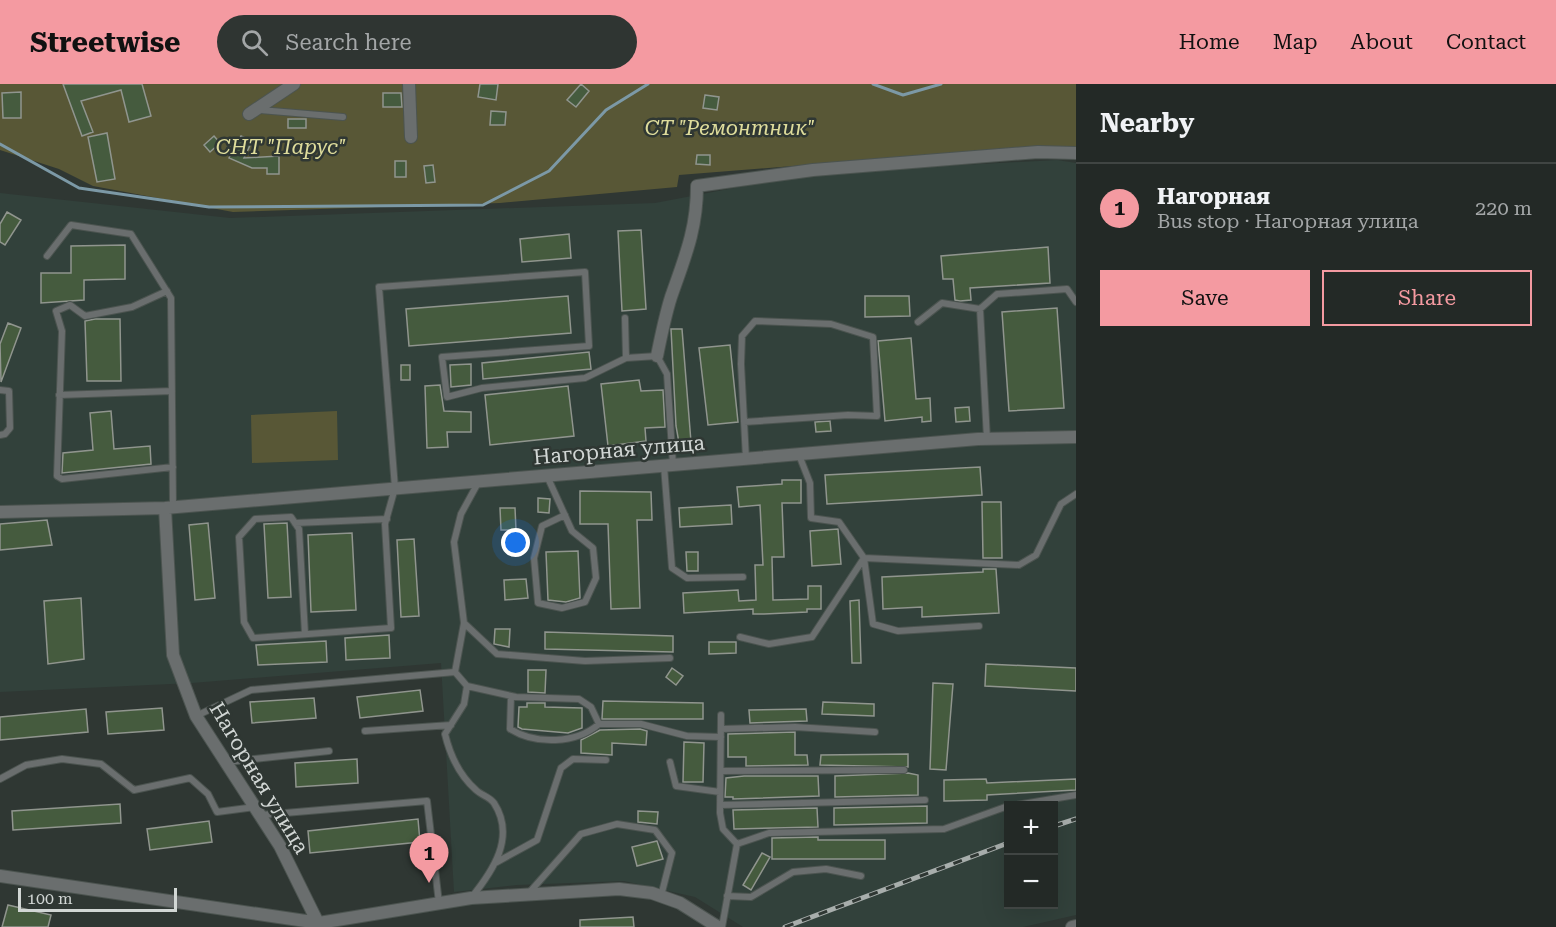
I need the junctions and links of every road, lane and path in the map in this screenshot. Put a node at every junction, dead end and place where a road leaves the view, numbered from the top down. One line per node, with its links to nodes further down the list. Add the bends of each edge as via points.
1 (294, 84): 3 (street)
2 (409, 84): 5 (street)
3 (252, 112): 4 (lane)
4 (343, 117)
5 (411, 137)
6 (1076, 153): 13 (street, via 1038,152 825,169 697,186 697,217 689,251 670,299)
7 (47, 256): 8 (lane, via 71,225 131,234)
8 (167, 291): 16 (lane, via 171,298); 17 (lane, via 132,307 85,316 70,305 56,311 62,331)
9 (1076, 302): 10 (lane, via 1067,289 997,294)
10 (980, 309): 12 (lane, via 942,303); 21 (lane)
11 (625, 318): 14 (lane)
12 (918, 322)
13 (657, 356): 14 (lane); 24 (lane, via 667,374)
14 (626, 358): 28 (lane, via 585,378 482,388 447,397 442,357 590,346 585,272 379,287)
15 (0, 390): 19 (lane, via 9,391 10,428)
16 (172, 391): 17 (lane); 25 (lane)
17 (59, 395): 25 (lane, via 57,476 62,479)
18 (744, 422): 18 (lane, via 742,336 754,321 831,324 873,337 877,416); 23 (lane)
19 (0, 435)
20 (1076, 437): 21 (street, Нагорная улица)
21 (987, 439): 22 (street, Нагорная улица)
22 (798, 454): 23 (street, Нагорная улица); 35 (lane, via 810,483 811,518 840,522)
23 (746, 459): 24 (street, Нагорная улица)
24 (668, 465): 26 (street, Нагорная улица); 36 (lane, via 672,568 687,578)
25 (172, 467): 30 (lane)
26 (547, 475): 27 (street, Нагорная улица); 32 (lane)
27 (480, 481): 28 (street, Нагорная улица); 37 (lane, via 461,514 454,542)
28 (395, 488): 30 (street, Нагорная улица); 33 (lane)
29 (1076, 494): 35 (lane, via 1061,504 1036,555 1019,565)
30 (169, 507): 31 (street, Нагорная улица); 46 (street, Нагорная улица, via 173,655)
31 (0, 512)
32 (565, 515): 32 (lane, via 572,531 593,548 596,578 585,602 562,608 538,603 534,558 542,526)
33 (387, 519): 34 (lane); 39 (lane, via 391,628)
34 (295, 524): 39 (lane, via 299,529); 39 (lane, via 291,517 255,519 239,537 244,622 253,638)
35 (864, 558): 38 (lane, via 873,624 898,631); 40 (lane, via 812,637 770,644)
36 (743, 577)
37 (464, 623): 41 (lane, via 497,654 585,661); 42 (lane)
38 (979, 626)
39 (305, 634)
40 (740, 637)
41 (670, 658)
42 (456, 672): 43 (lane); 46 (lane, via 251,690)
43 (467, 686): 44 (lane); 47 (lane, via 464,704)
44 (511, 696): 48 (lane, via 579,699 591,707); 48 (lane, via 510,729 522,736 568,740)
45 (721, 715): 49 (lane)
46 (196, 716): 55 (street, Нагорная улица)
47 (450, 724): 50 (lane); 68 (lane, via 445,734 451,758 475,789 493,801 501,819 504,842)
48 (599, 724): 52 (lane, via 640,724 687,736)
49 (721, 729): 51 (lane, via 795,727); 52 (lane)
50 (366, 731)
51 (875, 732)
52 (721, 737): 58 (lane)
53 (329, 751): 55 (lane)
54 (606, 760): 68 (lane, via 573,759 561,768 537,840)
55 (226, 762): 66 (street, Нагорная улица)
56 (670, 762): 60 (lane, via 676,786)
57 (904, 770): 58 (lane)
58 (720, 771): 60 (lane)
59 (0, 779): 66 (lane, via 26,765 62,759 101,764 134,790 190,778 208,794 217,812)
60 (720, 792): 64 (lane)
61 (1076, 795): 63 (lane)
62 (925, 800): 64 (lane)
63 (1040, 801)
64 (720, 805): 67 (lane, via 723,829)
65 (1004, 808): 67 (lane, via 945,829 770,833)
66 (258, 811): 75 (lane, via 427,801); 76 (street, Нагорная улица)
67 (737, 844): 73 (lane)
68 (494, 865): 74 (lane)
69 (0, 876): 76 (street)
70 (861, 876): 73 (lane, via 826,869 793,872 751,897)
71 (528, 895): 72 (street, via 619,889); 72 (lane, via 581,834 617,824 655,830 672,853); 74 (street)
72 (661, 896): 77 (street)
73 (727, 896): 77 (lane)
74 (471, 898): 75 (street)
75 (439, 903): 76 (street)
76 (320, 925)
77 (720, 927)

